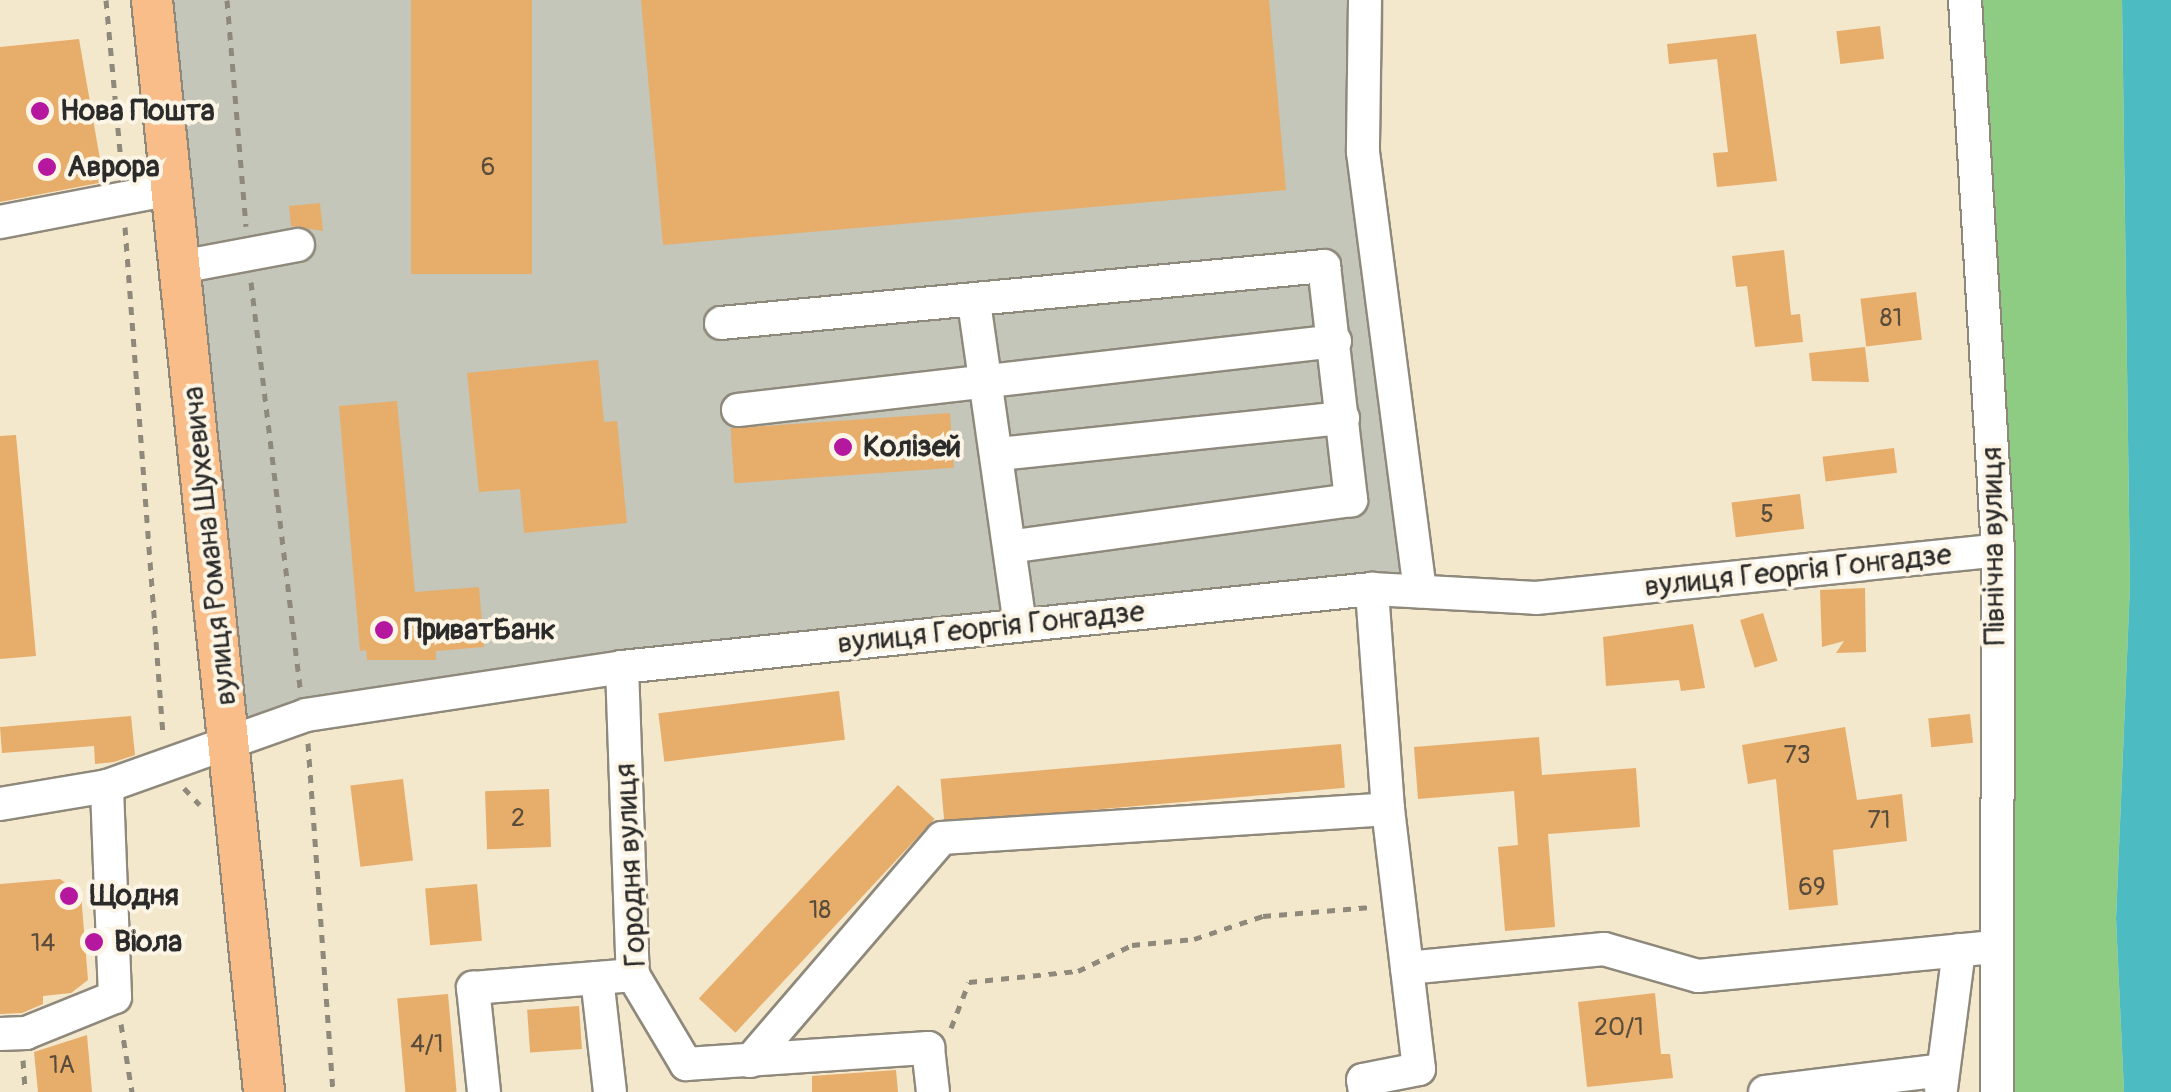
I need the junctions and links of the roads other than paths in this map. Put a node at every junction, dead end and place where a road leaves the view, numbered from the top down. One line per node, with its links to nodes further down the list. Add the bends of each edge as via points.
1 (152, 0): 4 (main road, вулиця Романа Шухевича)
2 (1365, 0): 18 (street, via 1364,152)
3 (1965, 0): 16 (street, Північна вулиця)
4 (172, 189): 5 (street); 7 (main road, вулиця Романа Шухевича)
5 (0, 222)
6 (298, 245): 7 (street)
7 (180, 267): 21 (main road, вулиця Романа Шухевича)
8 (974, 302): 9 (street); 10 (street, via 1324,266); 11 (street)
9 (722, 323)
10 (1335, 340): 11 (street); 13 (street)
11 (986, 382): 12 (street); 14 (street)
12 (738, 410)
13 (1343, 418): 14 (street); 15 (street, via 1351,500)
14 (999, 454): 15 (street)
15 (1010, 548): 19 (street)
16 (1998, 550): 18 (street, вулиця Георгія Гонгадзе, via 1536,598); 25 (street, Північна вулиця)
17 (1372, 588): 18 (street, вулиця Георгія Гонгадзе); 19 (street, вулиця Георгія Гонгадзе); 24 (street)
18 (1420, 591)
19 (1020, 626): 20 (street, вулиця Георгія Гонгадзе)
20 (622, 667): 21 (street, вулиця Георгія Гонгадзе, via 306,714); 28 (street, Городня вулиця)
21 (230, 738): 22 (street, вулиця Георгія Гонгадзе); 34 (main road, вулиця Романа Шухевича)
22 (107, 786): 23 (street, вулиця Георгія Гонгадзе); 30 (street, via 115,996 26,1033)
23 (0, 804)
24 (1388, 809): 27 (street); 31 (street, via 942,838)
25 (1994, 947): 26 (street); 40 (street, Північна вулиця)
26 (1959, 950): 27 (street, via 1698,976 1604,948); 33 (street)
27 (1407, 968): 38 (street, via 1419,1069 1364,1080)
28 (632, 974): 29 (street); 31 (street, Городня вулиця, via 686,1064)
29 (597, 978): 35 (street, via 474,988); 36 (street)
30 (0, 1034)
31 (750, 1061): 32 (street, Городня вулиця)
32 (788, 1076): 37 (street, Городня вулиця, via 928,1048)
33 (1942, 1081): 39 (street)
34 (264, 1092)
35 (484, 1092)
36 (610, 1092)
37 (933, 1092)
38 (1365, 1092)
39 (1765, 1092)
40 (1997, 1092)

